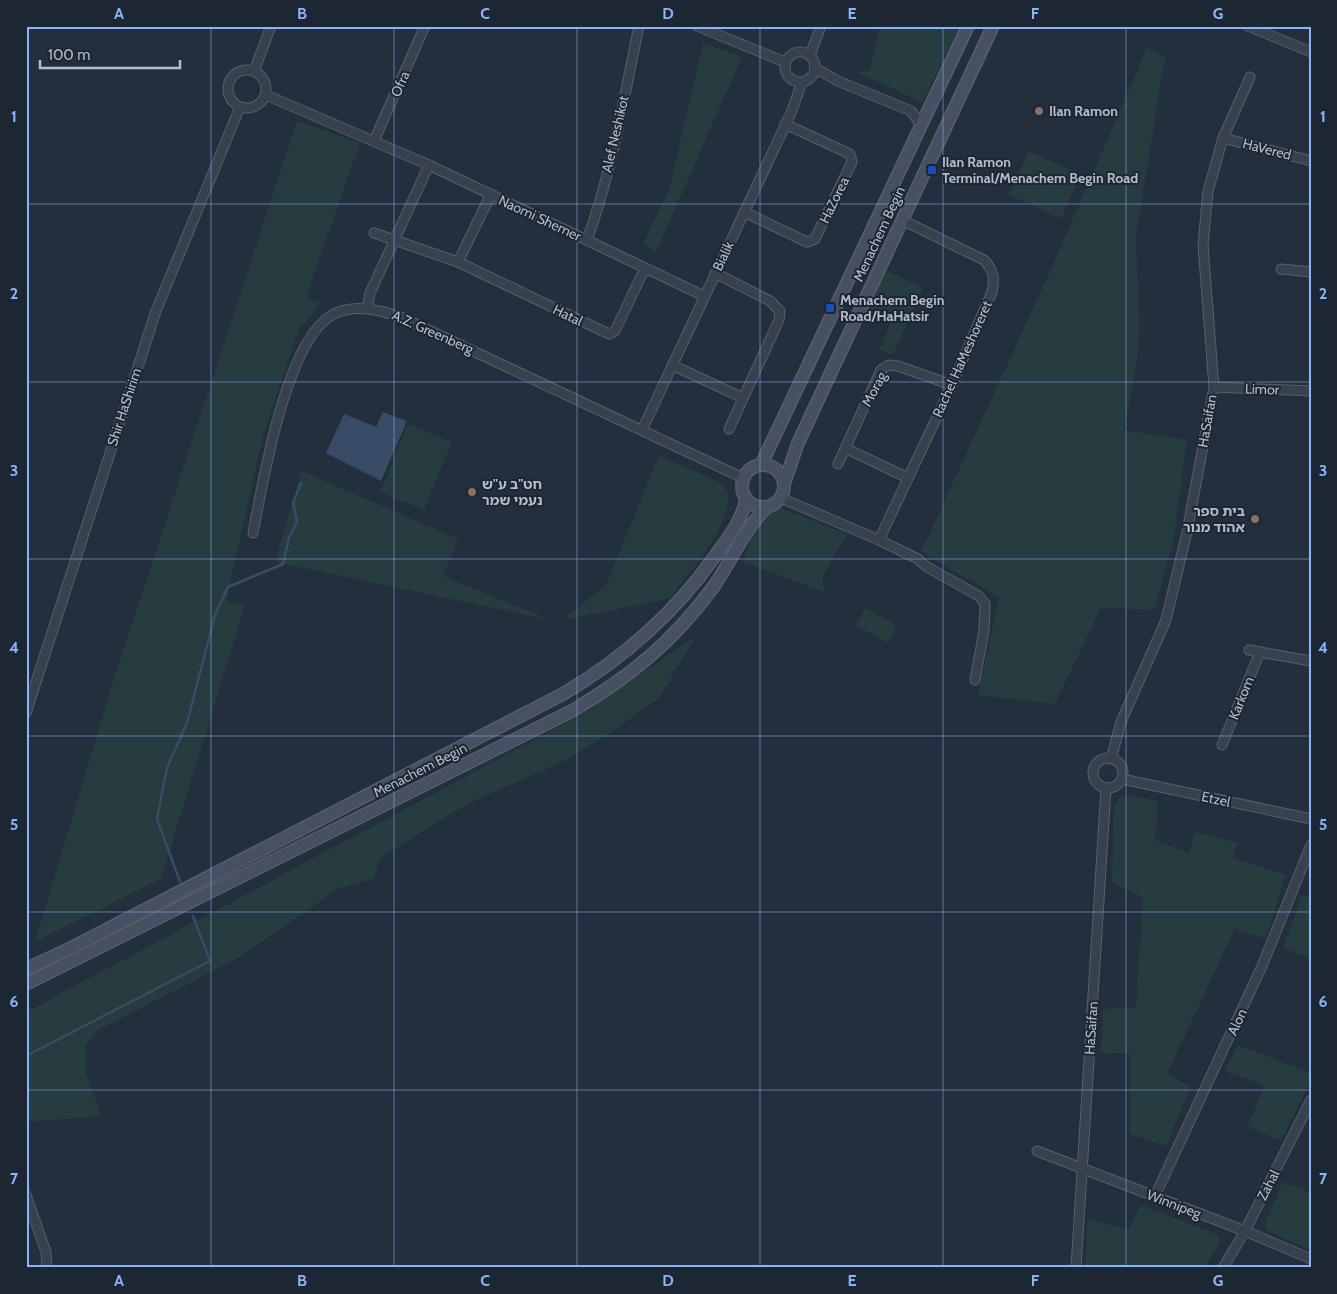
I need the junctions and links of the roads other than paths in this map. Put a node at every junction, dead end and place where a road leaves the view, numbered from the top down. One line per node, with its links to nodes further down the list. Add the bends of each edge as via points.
1 (271, 26): 13 (street)
2 (425, 26): 25 (street, Ofra)
3 (640, 26): 33 (street, Alef Neshikot)
4 (697, 26): 11 (street)
5 (821, 26): 10 (street)
6 (968, 26): 20 (main road, Menachem Begin)
7 (993, 26): 30 (main road, Menachem Begin)
8 (1248, 26): 9 (street)
9 (1311, 52)
10 (810, 55): 11 (street, via 796,52); 12 (street)
11 (786, 62): 17 (street, via 789,76)
12 (815, 68): 14 (street); 16 (street)
13 (254, 71): 18 (street, via 267,85); 19 (street, via 239,71 230,80 228,93 231,100)
14 (811, 77): 16 (street); 17 (street)
15 (1250, 77): 24 (street, HaSaifan)
16 (838, 81): 21 (street)
17 (802, 82): 22 (street, Bialik)
18 (266, 95): 19 (street, via 256,106); 25 (street, Naomi Shemer)
19 (240, 106): 63 (street, Shir HaShirim, via 156,311)
20 (929, 107): 21 (street); 23 (main road, Menachem Begin)
21 (911, 111): 23 (street)
22 (786, 124): 29 (street, Bialik); 29 (street, HaZorea, via 850,154 852,162 815,239 807,242)
23 (921, 125): 50 (main road, Menachem Begin)
24 (1223, 138): 26 (street, HaVered); 43 (street, HaSaifan, via 1208,191 1203,245)
25 (374, 141): 27 (street, Naomi Shemer)
26 (1311, 161)
27 (429, 165): 28 (street, Naomi Shemer); 32 (street)
28 (491, 194): 33 (street, Naomi Shemer); 34 (street)
29 (744, 212): 38 (street, Bialik)
30 (902, 220): 42 (street, Rachel HaMeshoreret, via 984,260 992,268 995,278 992,292); 53 (main road, Menachem Begin, via 798,443)
31 (374, 233): 32 (street, Hatal)
32 (395, 240): 34 (street, Hatal); 40 (street, via 370,293)
33 (587, 240): 35 (street, Naomi Shemer)
34 (458, 262): 35 (street, Hatal, via 609,334 615,331)
35 (645, 268): 39 (street, Naomi Shemer)
36 (1281, 268): 37 (street)
37 (1311, 272)
38 (715, 273): 39 (street, Bialik); 45 (street, via 770,301 780,311 779,320)
39 (704, 296): 41 (street, Bialik)
40 (367, 308): 47 (street, A.Z. Greenberg, via 427,328); 57 (street, A.Z. Greenberg, via 334,314 320,323 307,340 273,434)
41 (672, 365): 45 (street); 47 (street, Bialik)
42 (952, 385): 48 (street, Morag, via 898,366 889,365 880,370); 52 (street, Rachel HaMeshoreret)
43 (1214, 387): 44 (street, Limor); 65 (street, HaSaifan, via 1187,532 1166,620 1121,722)
44 (1311, 391)
45 (744, 398): 46 (street)
46 (729, 429)
47 (642, 430): 51 (street, A.Z. Greenberg)
48 (845, 448): 49 (street, Morag); 52 (street)
49 (838, 464)
50 (761, 465): 51 (main road, via 748,471); 53 (main road, via 778,471)
51 (743, 478): 55 (main road)
52 (908, 478): 58 (street, Rachel HaMeshoreret)
53 (784, 484): 54 (main road)
54 (780, 498): 56 (main road); 58 (street)
55 (746, 499): 56 (main road, via 755,506); 70 (main road, Menachem Begin, via 742,517 684,598 606,668 563,694)
56 (766, 507): 71 (main road, Menachem Begin, via 678,631 616,684 572,711)
57 (253, 533)
58 (879, 540): 62 (street, via 918,559 979,596 985,604)
59 (1249, 650): 60 (street)
60 (1260, 652): 61 (street); 64 (street, Karkom)
61 (1311, 661)
62 (976, 680)
63 (26, 713)
64 (1222, 745)
65 (1111, 759): 66 (street, via 1122,767); 67 (street, via 1097,763 1093,772 1096,782)
66 (1122, 779): 67 (street, via 1114,787); 68 (street, Etzel)
67 (1106, 788): 74 (street, HaSaifan)
68 (1311, 819)
69 (1311, 845): 76 (street, Alon, via 1262,966)
70 (26, 969)
71 (26, 984)
72 (1311, 1100): 77 (street, Zahal)
73 (1037, 1151): 74 (street, Winnipeg)
74 (1082, 1167): 76 (street, Winnipeg); 80 (street, HaSaifan)
75 (26, 1195): 79 (street, via 46,1252)
76 (1155, 1196): 77 (street, Winnipeg)
77 (1245, 1231): 78 (street, Winnipeg); 81 (street, Zahal)
78 (1311, 1259)
79 (47, 1268)
80 (1076, 1268)
81 (1223, 1268)

